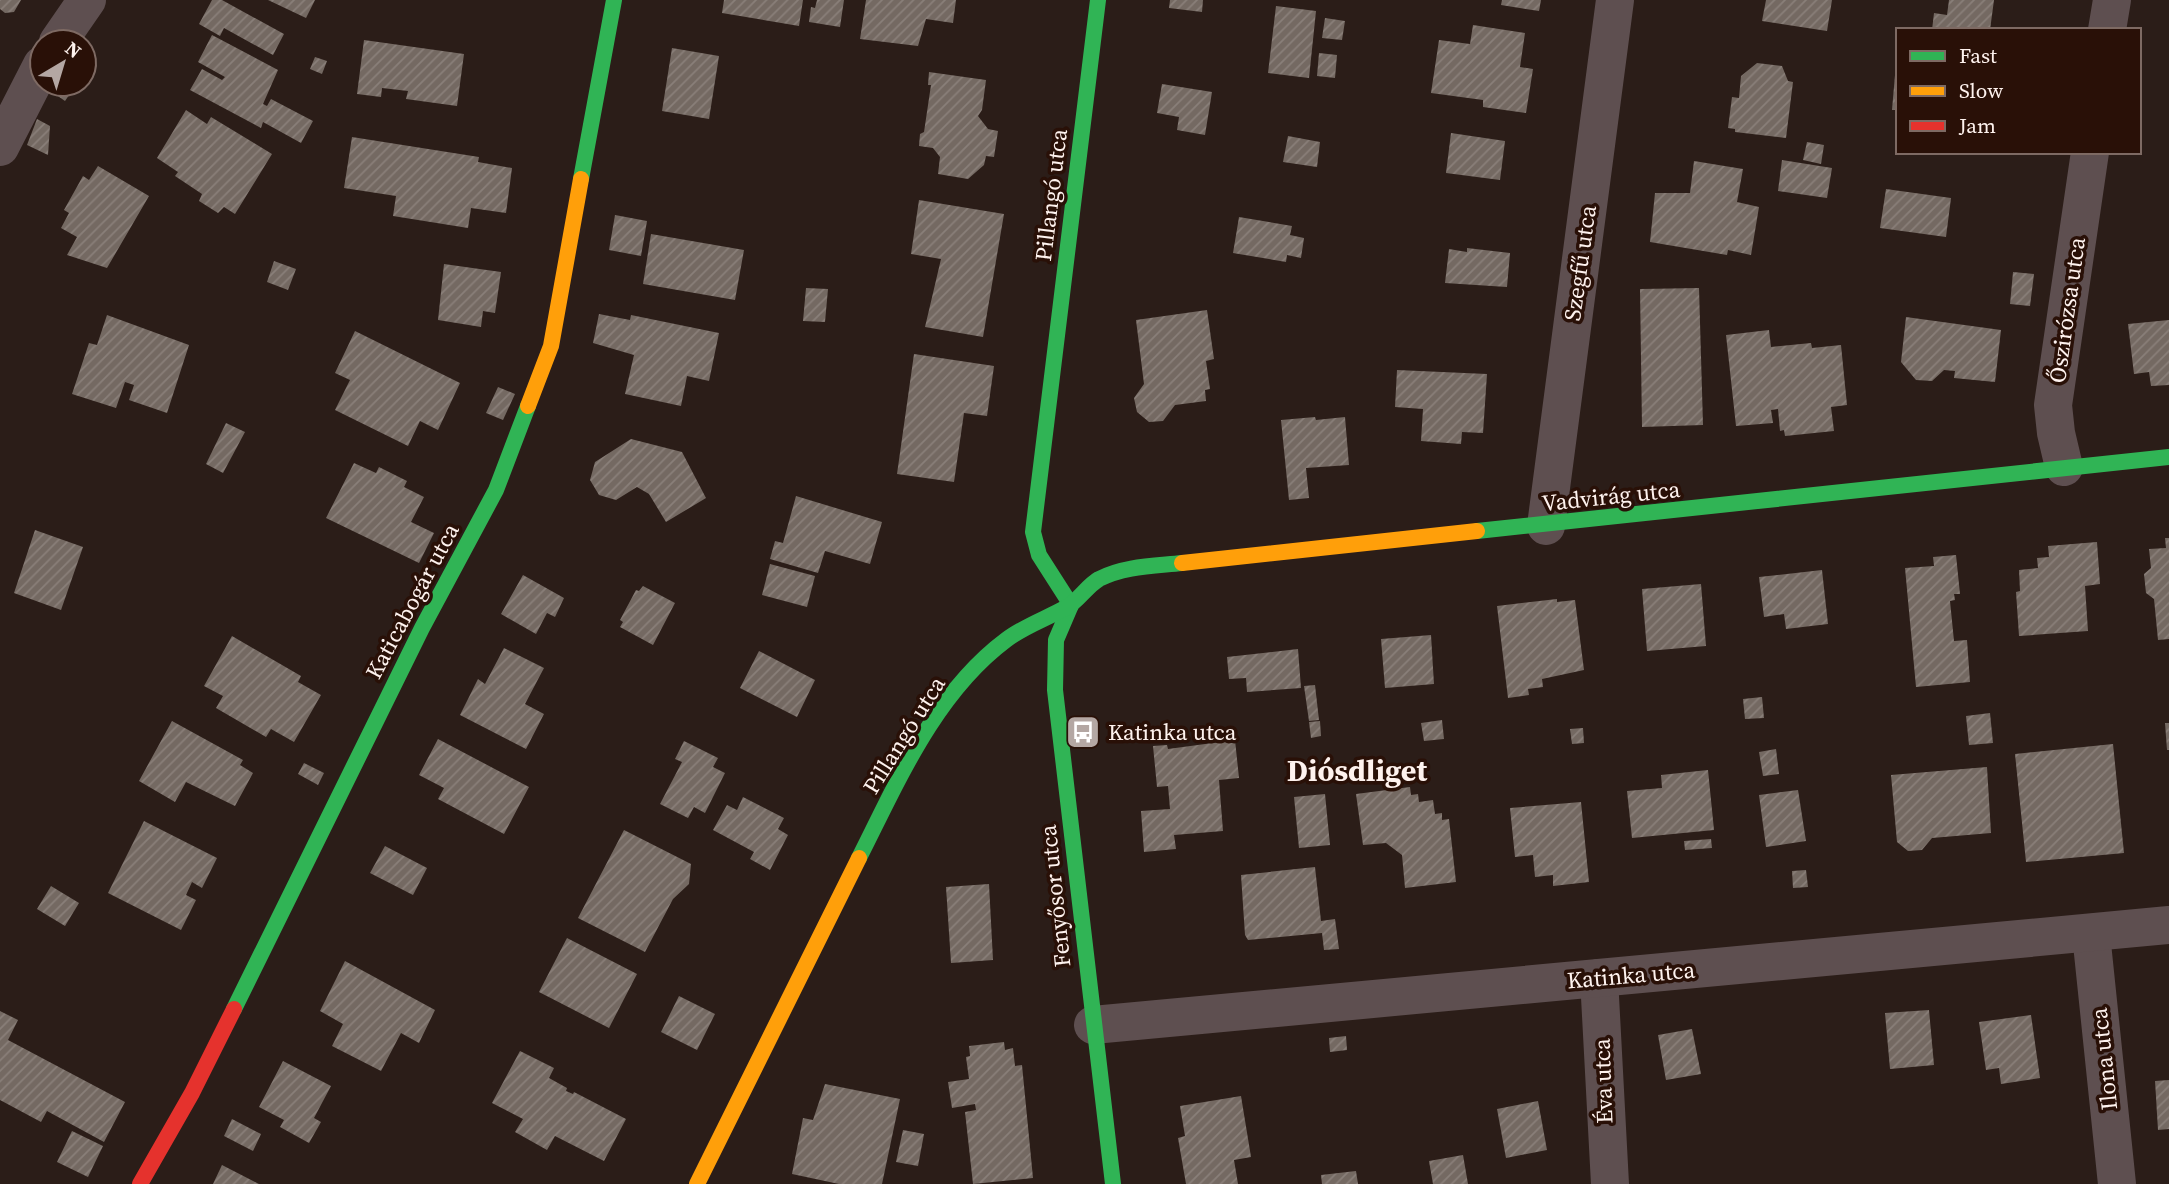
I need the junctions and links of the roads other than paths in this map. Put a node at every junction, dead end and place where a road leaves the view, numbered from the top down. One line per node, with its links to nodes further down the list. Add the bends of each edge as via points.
1 (87, 0): 6 (street)
2 (614, 0): 19 (street, Katicabogár utca, via 551,346 496,491 422,628 192,1093)
3 (1098, 0): 14 (street, Pillangó utca, via 1033,532 1039,555)
4 (1615, 0): 13 (street, Szegfű utca)
5 (2112, 0): 7 (street)
6 (68, 28)
7 (2107, 28)
8 (28, 92): 9 (street)
9 (0, 147)
10 (2090, 154): 12 (street, Őszirózsa utca, via 2053,405)
11 (2169, 457): 12 (street, Vadvirág utca)
12 (2064, 467): 13 (street, Vadvirág utca)
13 (1546, 526): 14 (street, Vadvirág utca, via 1127,569 1097,580)
14 (1070, 606): 18 (street, Fenyősor utca, via 1056,640 1055,690); 20 (street, Pillangó utca, via 1008,638 981,661 942,708 904,769)
15 (2169, 925): 16 (street, Katinka utca)
16 (2091, 934): 17 (street, Katinka utca); 23 (street, Ilona utca)
17 (1599, 978): 18 (street, Katinka utca); 22 (street, Éva utca)
18 (1093, 1025): 21 (street, Fenyősor utca)
19 (140, 1184)
20 (697, 1184)
21 (1113, 1184)
22 (1610, 1184)
23 (2117, 1184)

